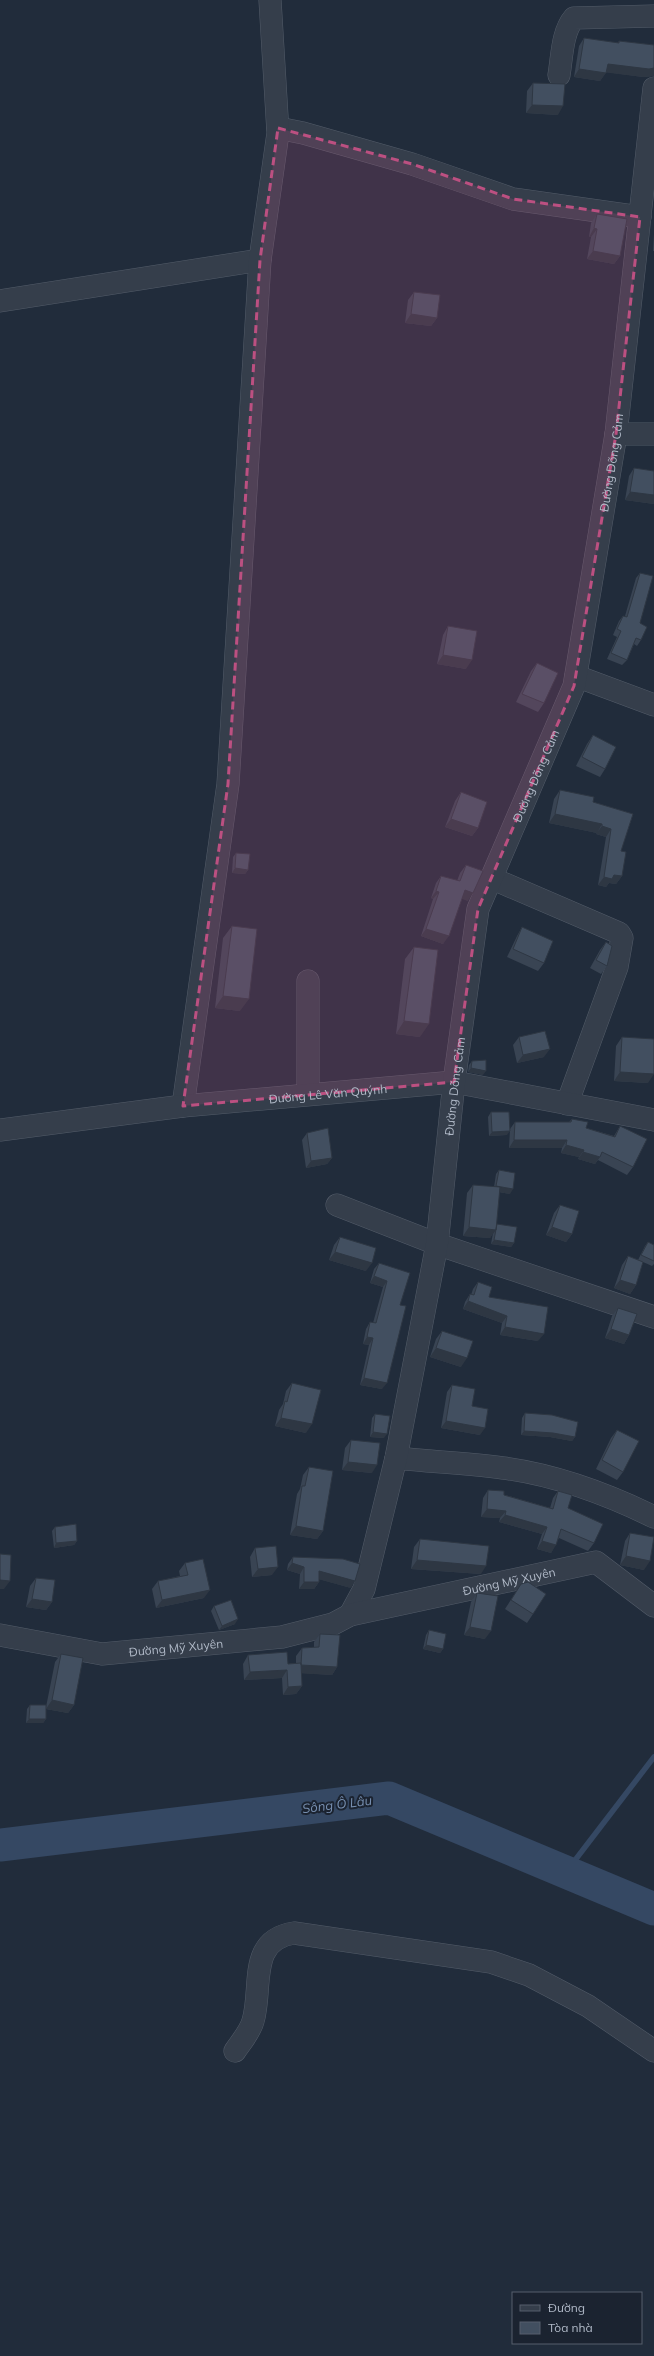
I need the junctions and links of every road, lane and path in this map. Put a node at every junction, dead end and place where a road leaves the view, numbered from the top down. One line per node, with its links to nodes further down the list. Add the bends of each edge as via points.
1 (270, 0): 5 (street)
2 (654, 16): 3 (street, via 574,18 569,24 564,40)
3 (558, 75)
4 (654, 88): 6 (street, Đường Dõng Cảm)
5 (278, 128): 6 (street, via 412,164 513,199); 7 (street)
6 (645, 214): 9 (street, Đường Dõng Cảm)
7 (260, 260): 8 (street); 18 (street, via 228,784)
8 (0, 301)
9 (616, 434): 10 (street); 11 (street, Đường Dõng Cảm)
10 (654, 434)
11 (576, 676): 12 (street); 13 (street, Đường Dõng Cảm, via 574,686)
12 (654, 705)
13 (491, 878): 15 (street, Đường Dõng Cảm, via 478,908); 17 (street, via 618,933 622,938 617,967)
14 (308, 981): 16 (street)
15 (454, 1082): 16 (street, Đường Lê Văn Quýnh); 17 (street, Đường Lê Văn Quýnh); 22 (street, Đường Dõng Cảm)
16 (308, 1094): 18 (street, Đường Lê Văn Quýnh)
17 (567, 1104): 19 (street, Đường Lê Văn Quýnh)
18 (183, 1106): 20 (street, Đường Lê Văn Quýnh)
19 (654, 1120)
20 (0, 1130)
21 (337, 1205): 22 (street)
22 (437, 1244): 23 (street); 24 (street, Đường Dõng Cảm)
23 (654, 1317)
24 (396, 1458): 25 (street, via 504,1468 560,1480 601,1494); 27 (street, via 364,1589)
25 (654, 1518)
26 (654, 1606): 27 (street, Đường Mỹ Xuyên, via 596,1562)
27 (350, 1615): 28 (street, Đường Mỹ Xuyên, via 333,1624 282,1638 102,1654)
28 (0, 1636)
29 (235, 2050): 30 (street, via 253,2023 264,1951 281,1934 294,1932 491,1962 529,1975 588,2006)
30 (654, 2051)

